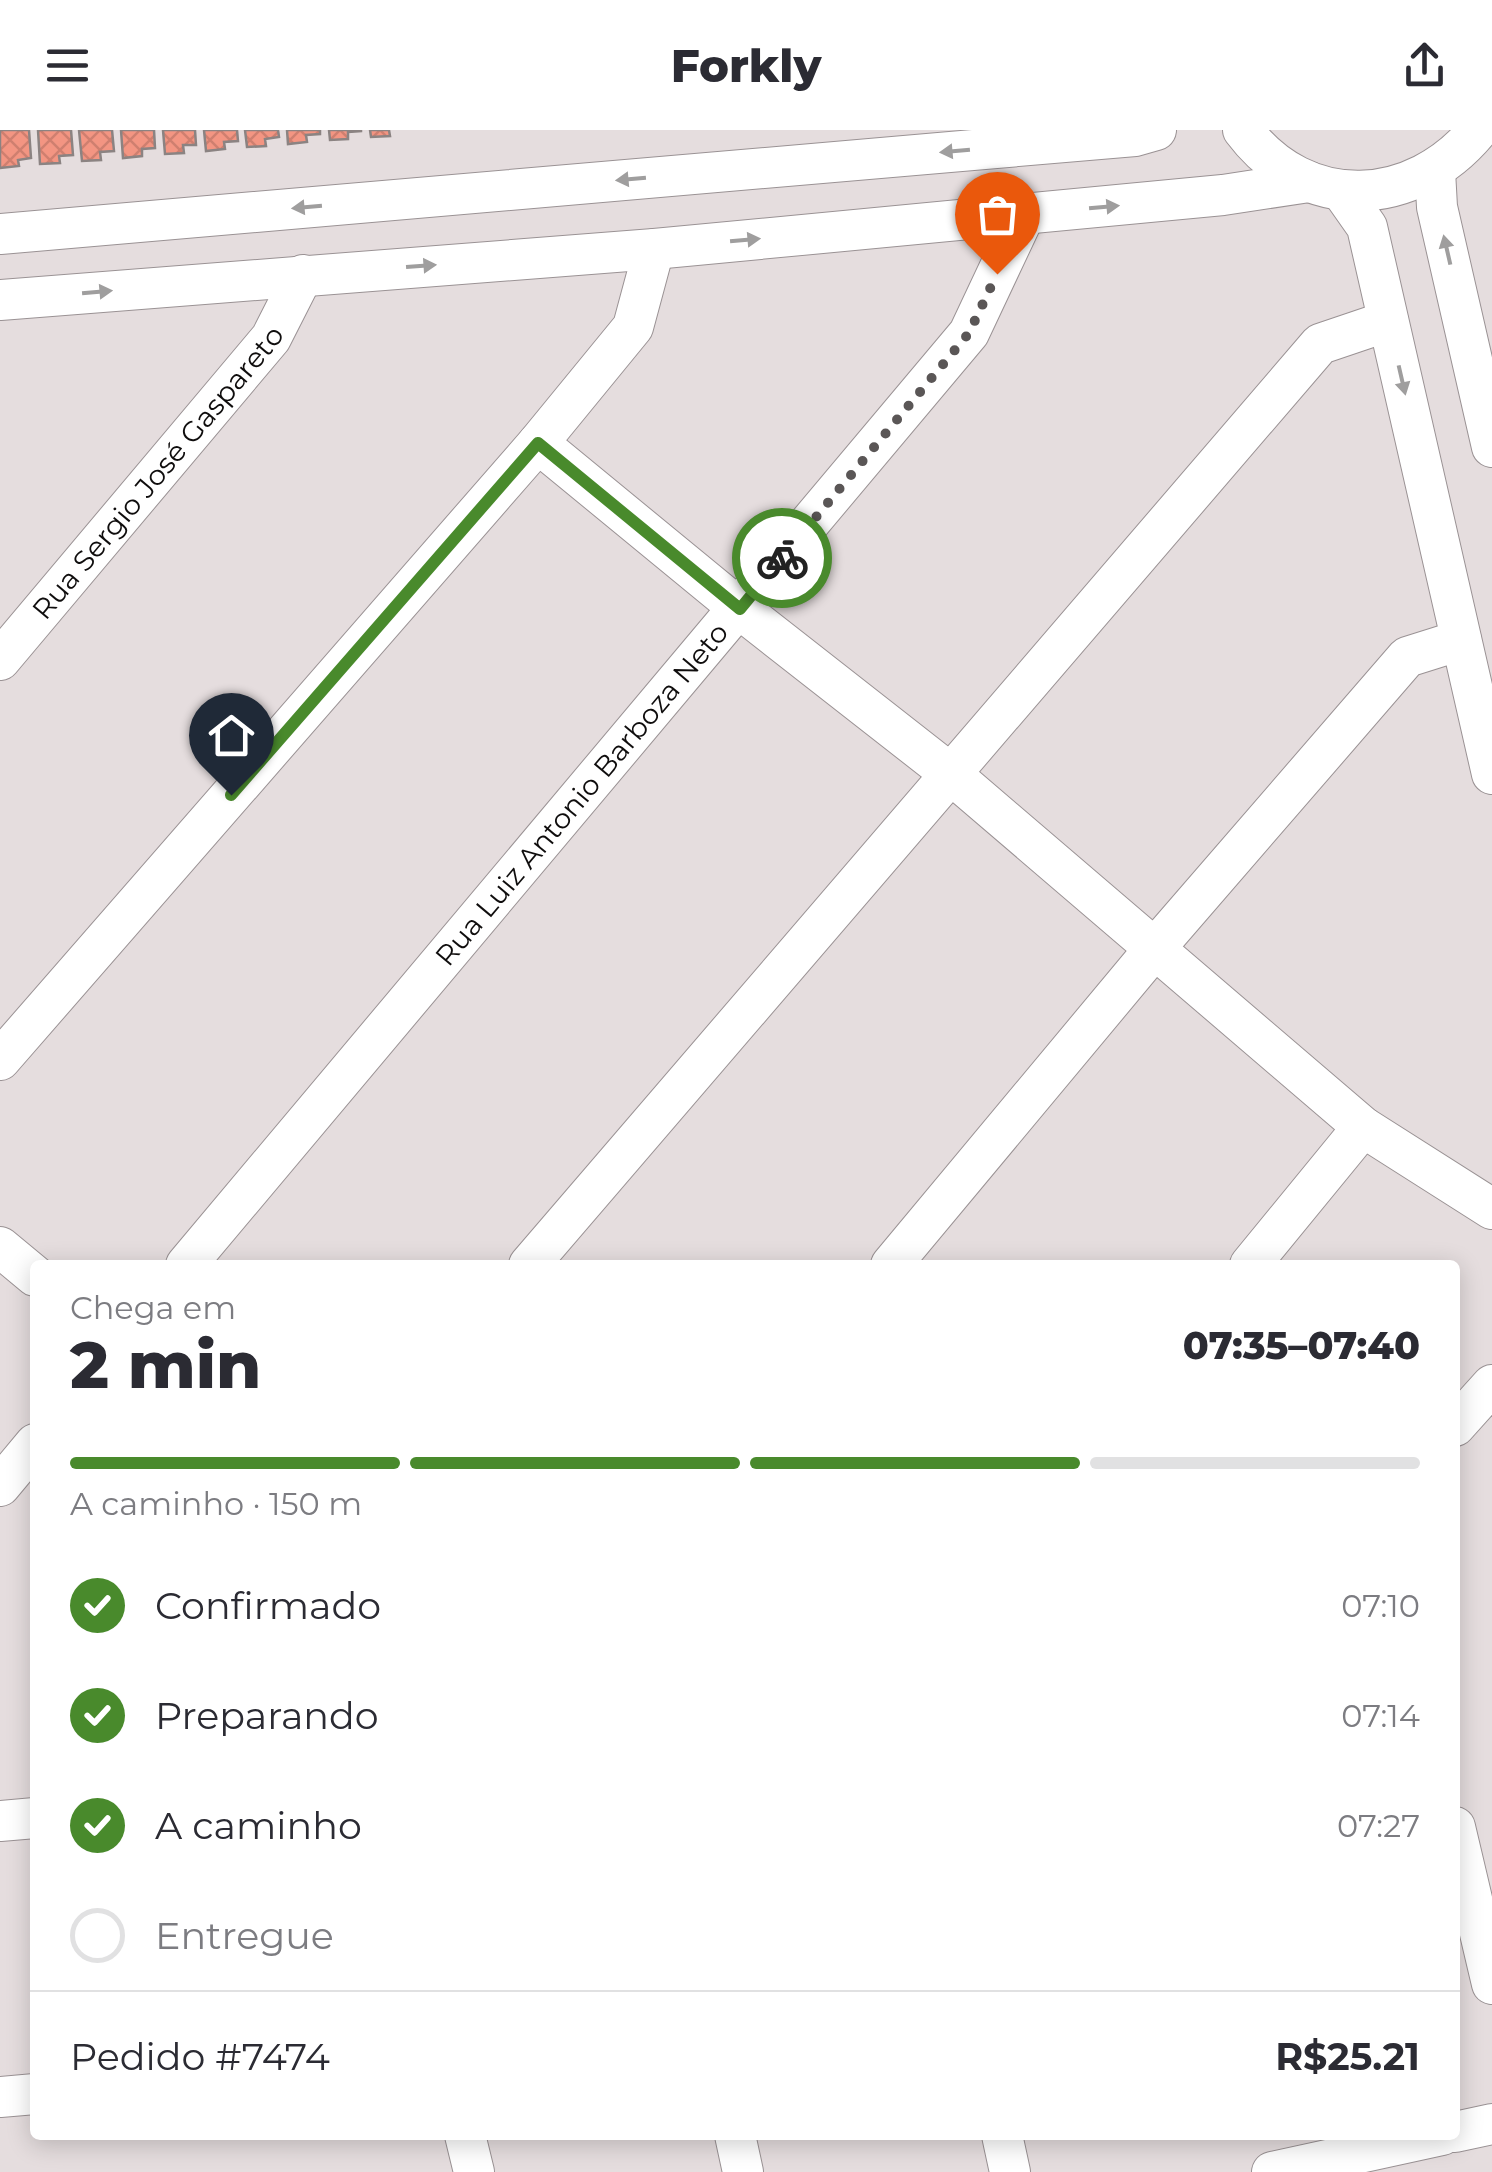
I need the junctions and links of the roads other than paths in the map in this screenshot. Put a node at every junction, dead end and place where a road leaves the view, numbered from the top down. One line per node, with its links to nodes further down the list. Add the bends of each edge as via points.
1 (1156, 130): 4 (street, one-way to 4)
2 (1243, 130): 6 (street, via 1280,167)
3 (1478, 130): 5 (street)
4 (784, 148): 8 (street, one-way to 8)
5 (1435, 171): 6 (street, via 1389,188); 14 (street, one-way to 5)
6 (1325, 186): 7 (street, one-way to 6); 12 (street, via 1367,227)
7 (1025, 214): 9 (street, one-way to 7); 15 (street, Rua Luiz Antonio Barboza Neto, via 969,333)
8 (0, 234)
9 (654, 249): 10 (street, one-way to 9); 13 (street, via 633,327)
10 (303, 275): 11 (street, one-way to 10); 17 (street, Rua Sergio José Gaspareto, via 271,338)
11 (0, 300)
12 (1388, 321): 16 (street, one-way to 16); 18 (street, via 1320,344)
13 (538, 443): 15 (street); 21 (street)
14 (1492, 448)
15 (740, 609): 18 (street); 25 (street, Rua Luiz Antonio Barboza Neto)
16 (1461, 640): 19 (street); 20 (street, via 1406,657)
17 (0, 660)
18 (952, 774): 20 (street); 26 (street)
19 (1492, 774)
20 (1156, 947): 22 (street); 27 (street)
21 (0, 1060)
22 (1363, 1128): 23 (street); 28 (street)
23 (1492, 1209)
24 (0, 1247): 29 (street)
25 (190, 1260)
26 (533, 1260)
27 (896, 1260)
28 (1254, 1260)
29 (30, 1272)
30 (1492, 1385): 31 (street)
31 (1460, 1420)
32 (30, 1450): 33 (street)
33 (0, 1486)
34 (30, 1818): 35 (street)
35 (0, 1821)
36 (1460, 1848): 37 (street)
37 (1492, 1984)
38 (30, 2094): 39 (street)
39 (0, 2097)
40 (1492, 2124): 41 (street)
41 (1460, 2131)
42 (466, 2140): 47 (street)
43 (736, 2140): 48 (street)
44 (1003, 2140): 49 (street)
45 (1411, 2140): 46 (street)
46 (1277, 2162)
47 (474, 2172)
48 (744, 2172)
49 (1010, 2172)

